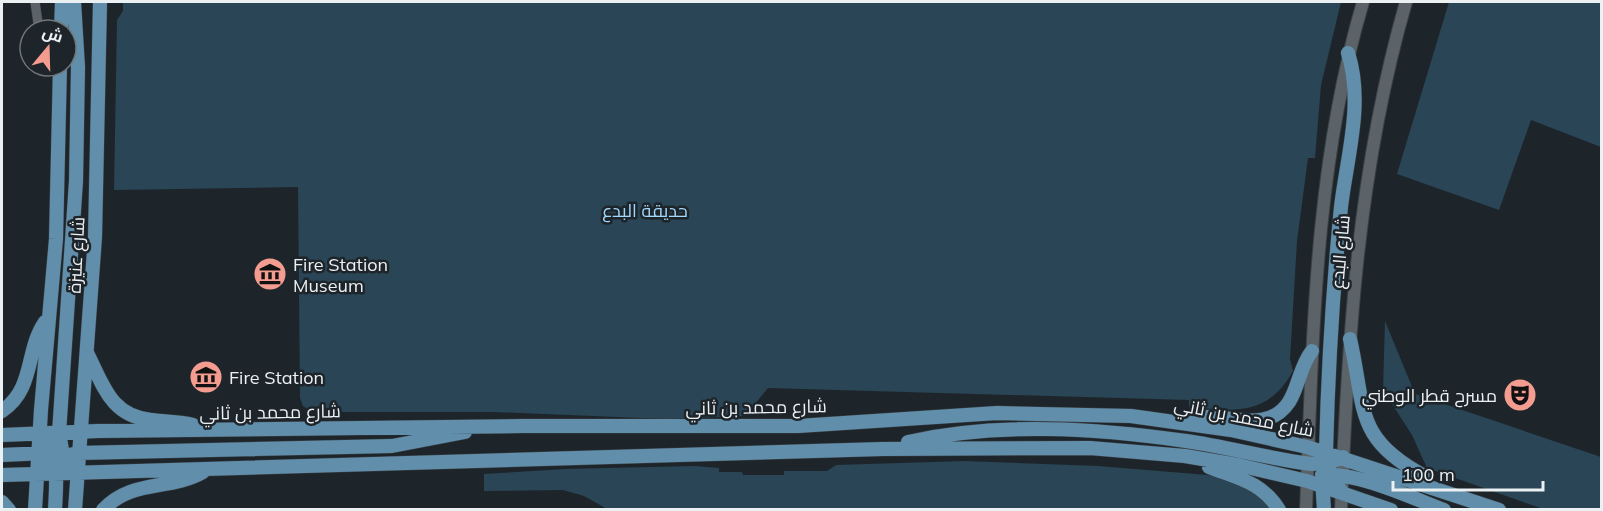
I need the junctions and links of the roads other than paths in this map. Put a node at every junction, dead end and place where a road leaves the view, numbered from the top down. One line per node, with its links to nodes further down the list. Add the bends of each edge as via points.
1 (35, 2): 7 (street)
2 (62, 2): 8 (main road)
3 (74, 2): 20 (main road, via 78,68 76,181)
4 (100, 2): 14 (main road, شارع عنيزة, via 98,167)
5 (1363, 2): 9 (main road, شارع البدع)
6 (1406, 2): 12 (main road, شارع البدع, via 1372,144 1361,212)
7 (37, 18)
8 (61, 18)
9 (1348, 53): 13 (main road, شارع البدع, via 1322,204); 32 (main road, via 1354,72 1354,111 1341,207)
10 (58, 78): 11 (main road, شارع عنيزة, via 56,239)
11 (48, 318): 15 (main road, via 39,333 25,385); 19 (main road, شارع عنيزة)
12 (1350, 339): 29 (main road, شارع البدع); 38 (main road, via 1361,406 1376,441 1401,463)
13 (1312, 351): 16 (main road, via 1290,400 1279,412 1252,422 1210,416); 23 (main road, شارع البدع)
14 (87, 353): 18 (main road, via 105,394 123,412); 21 (main road, شارع عنيزة)
15 (2, 411)
16 (1184, 422): 17 (main road, شارع محمد بن ثاني, via 1131,416 1019,413 798,426); 23 (main road, شارع محمد بن ثاني)
17 (490, 426): 18 (main road, شارع محمد بن ثاني); 25 (main road, via 392,446)
18 (209, 431): 21 (main road, شارع محمد بن ثاني)
19 (39, 433): 20 (main road, شارع محمد بن ثاني); 22 (main road, شارع محمد بن ثاني); 26 (main road, شارع عنيزة); 30 (main road)
20 (59, 433): 21 (main road, شارع محمد بن ثاني); 30 (main road)
21 (80, 433): 25 (main road, شارع عنيزة); 30 (main road)
22 (2, 435)
23 (1307, 447): 32 (main road, شارع محمد بن ثاني)
24 (883, 449): 28 (main road, شارع محمد بن ثاني, via 1090,448); 31 (main road, شارع محمد بن ثاني); 32 (main road, via 979,432 1076,430 1188,441)
25 (78, 453): 30 (main road); 33 (main road, شارع عنيزة)
26 (38, 454): 27 (main road); 30 (main road); 34 (main road, شارع عنيزة)
27 (2, 456)
28 (1185, 456): 36 (main road, شارع محمد بن ثاني); 45 (main road, via 1254,483)
29 (1343, 457): 32 (main road, شارع محمد بن ثاني); 38 (main road, شارع محمد بن ثاني)
30 (57, 458): 33 (main road, شارع محمد بن ثاني); 34 (main road, شارع محمد بن ثاني); 42 (main road)
31 (208, 469): 33 (main road, شارع محمد بن ثاني); 44 (main road, via 195,476 130,490)
32 (1324, 469): 36 (main road, شارع محمد بن ثاني); 37 (main road, شارع محمد بن ثاني); 47 (main road); 50 (main road)
33 (77, 473): 43 (main road, شارع عنيزة)
34 (36, 474): 35 (main road, شارع محمد بن ثاني); 41 (main road, شارع عنيزة)
35 (2, 475)
36 (1307, 481): 46 (main road)
37 (1342, 492): 48 (main road); 49 (main road, شارع محمد بن ثاني)
38 (1451, 492): 51 (main road, شارع محمد بن ثاني)
39 (2, 502): 40 (main road)
40 (9, 510)
41 (35, 510)
42 (54, 510)
43 (75, 510)
44 (103, 510)
45 (1280, 510)
46 (1306, 510)
47 (1324, 510)
48 (1341, 510)
49 (1391, 510)
50 (1444, 510)
51 (1499, 510)

